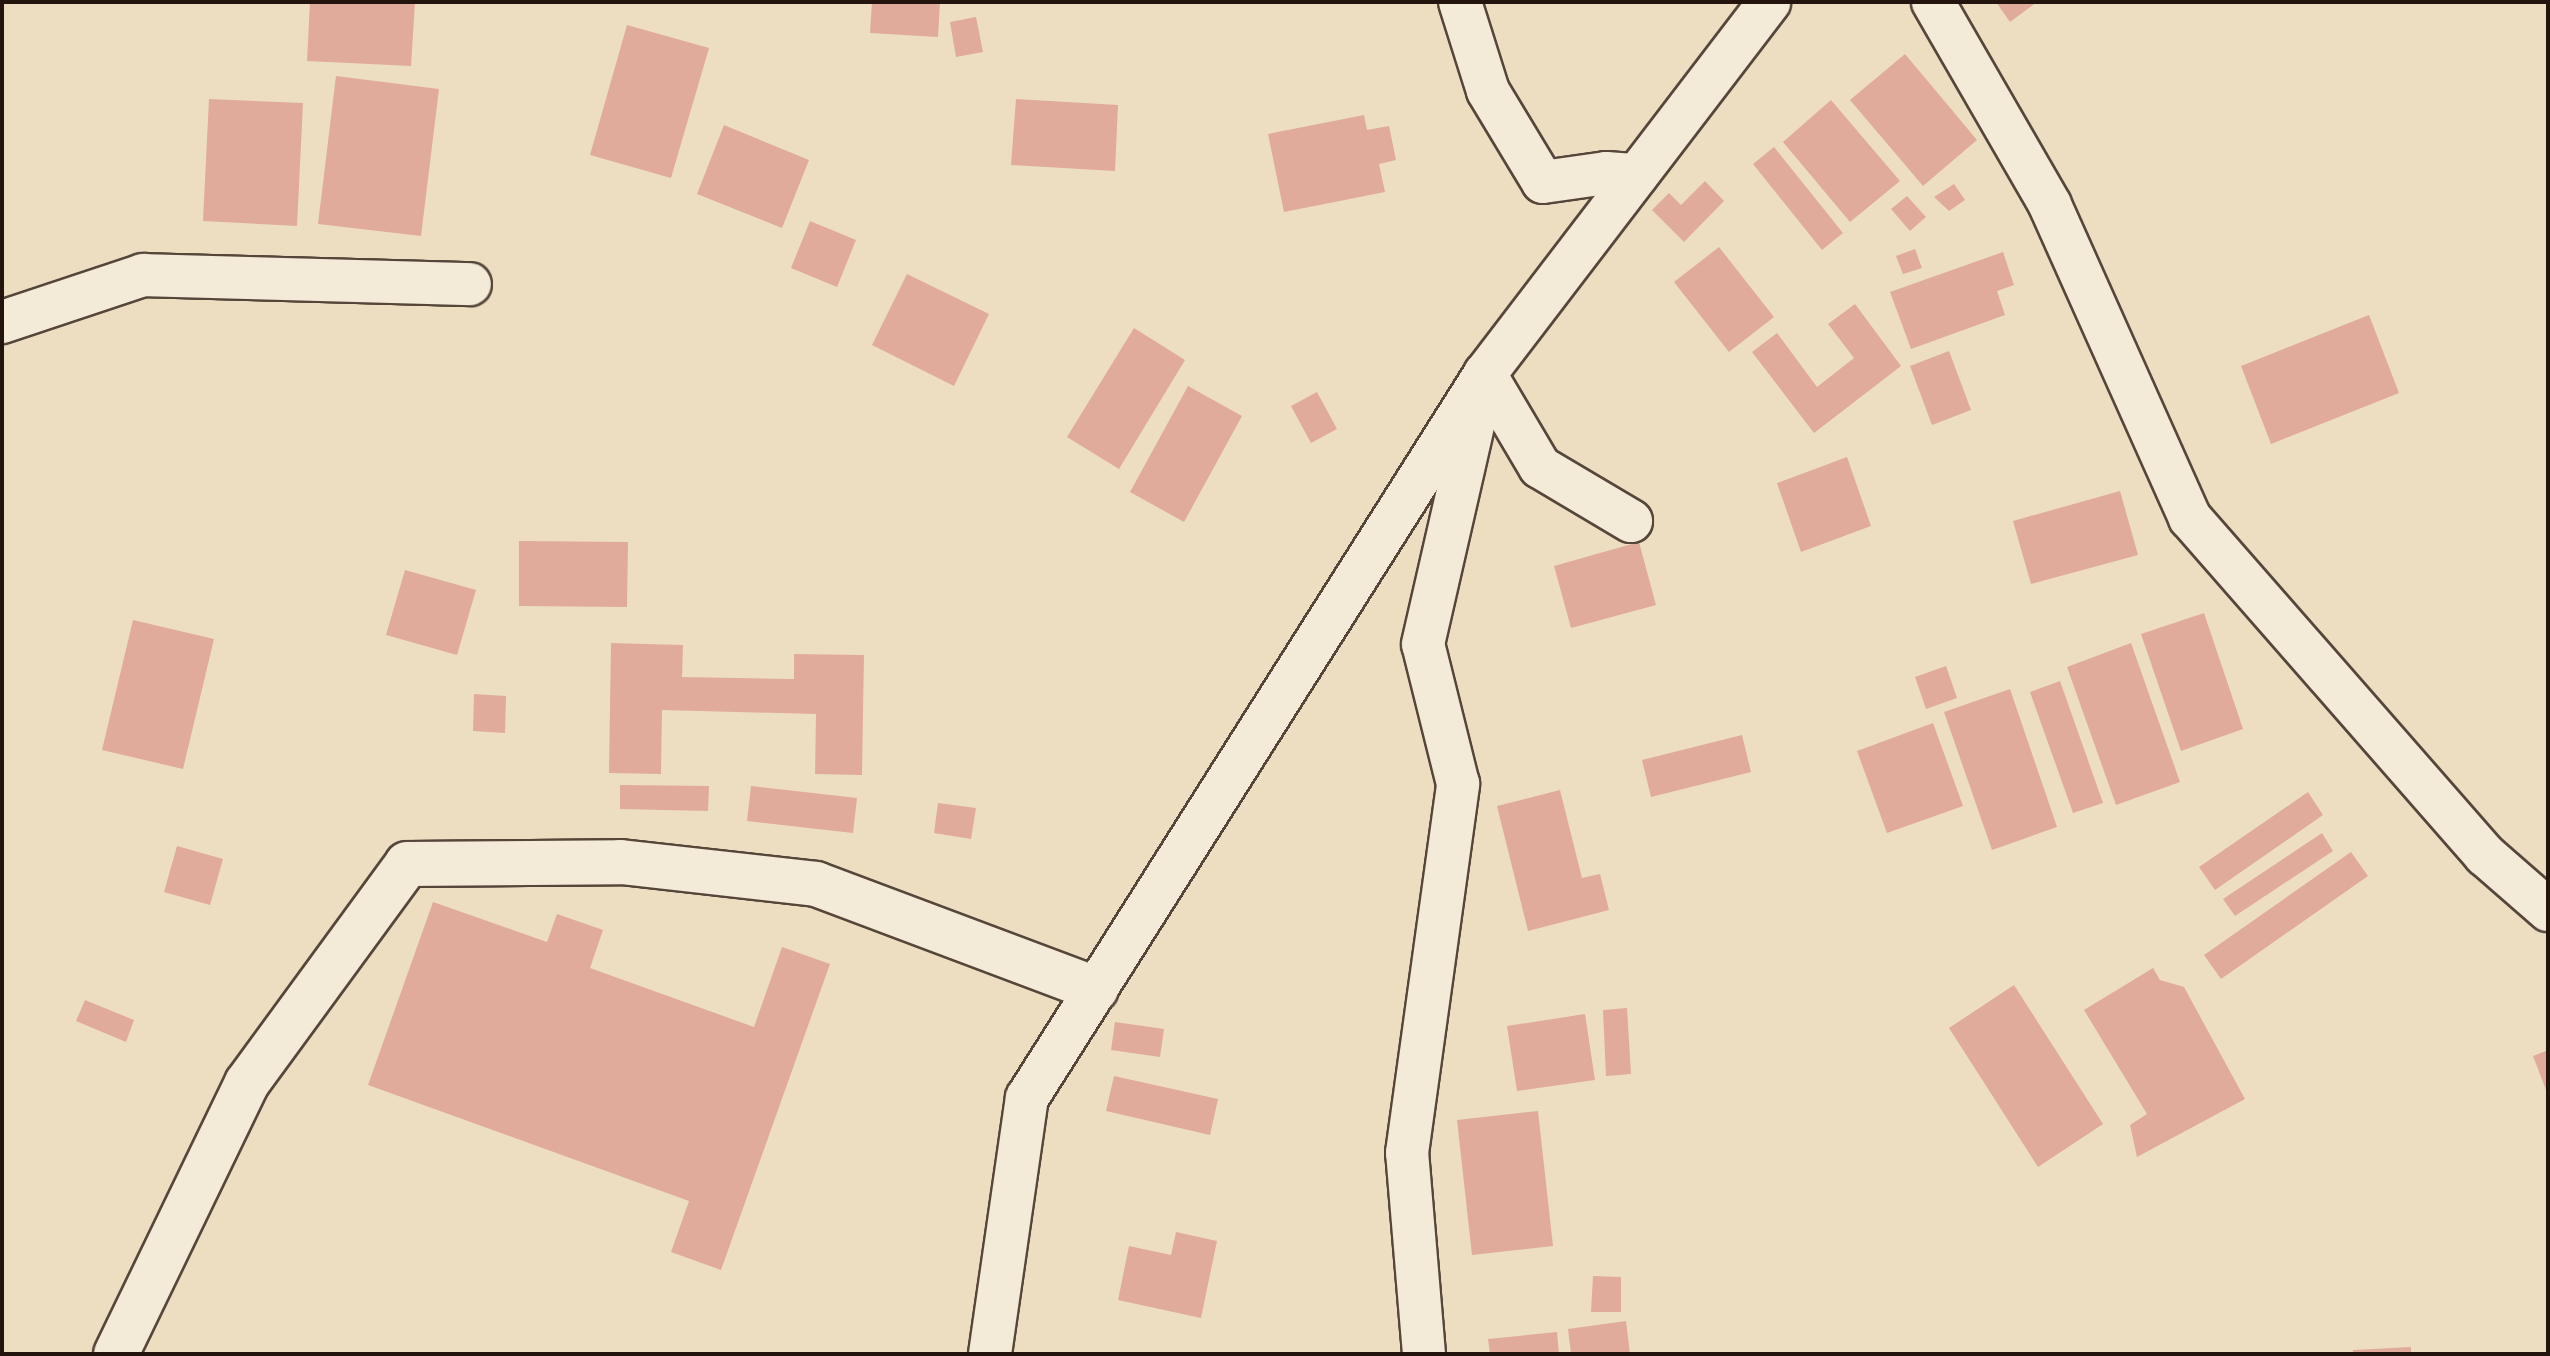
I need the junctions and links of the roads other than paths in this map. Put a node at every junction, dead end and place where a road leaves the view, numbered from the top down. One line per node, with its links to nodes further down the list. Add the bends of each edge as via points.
1 (1460, 2): 4 (street, via 1488,91 1543,182 1606,173)
2 (1769, 2): 4 (street)
3 (1933, 2): 9 (street, via 2050,205 2190,518 2485,855)
4 (1637, 175): 7 (street)
5 (470, 284): 6 (street, via 143,275)
6 (2, 322)
7 (1485, 374): 8 (street, via 1540,467); 10 (street); 13 (street, via 1423,644 1458,784 1407,1153)
8 (1631, 521)
9 (2548, 910)
10 (1096, 989): 11 (street, via 816,884 621,862 407,864 247,1083); 12 (street, via 1027,1098)
11 (116, 1354)
12 (990, 1354)
13 (1424, 1354)

